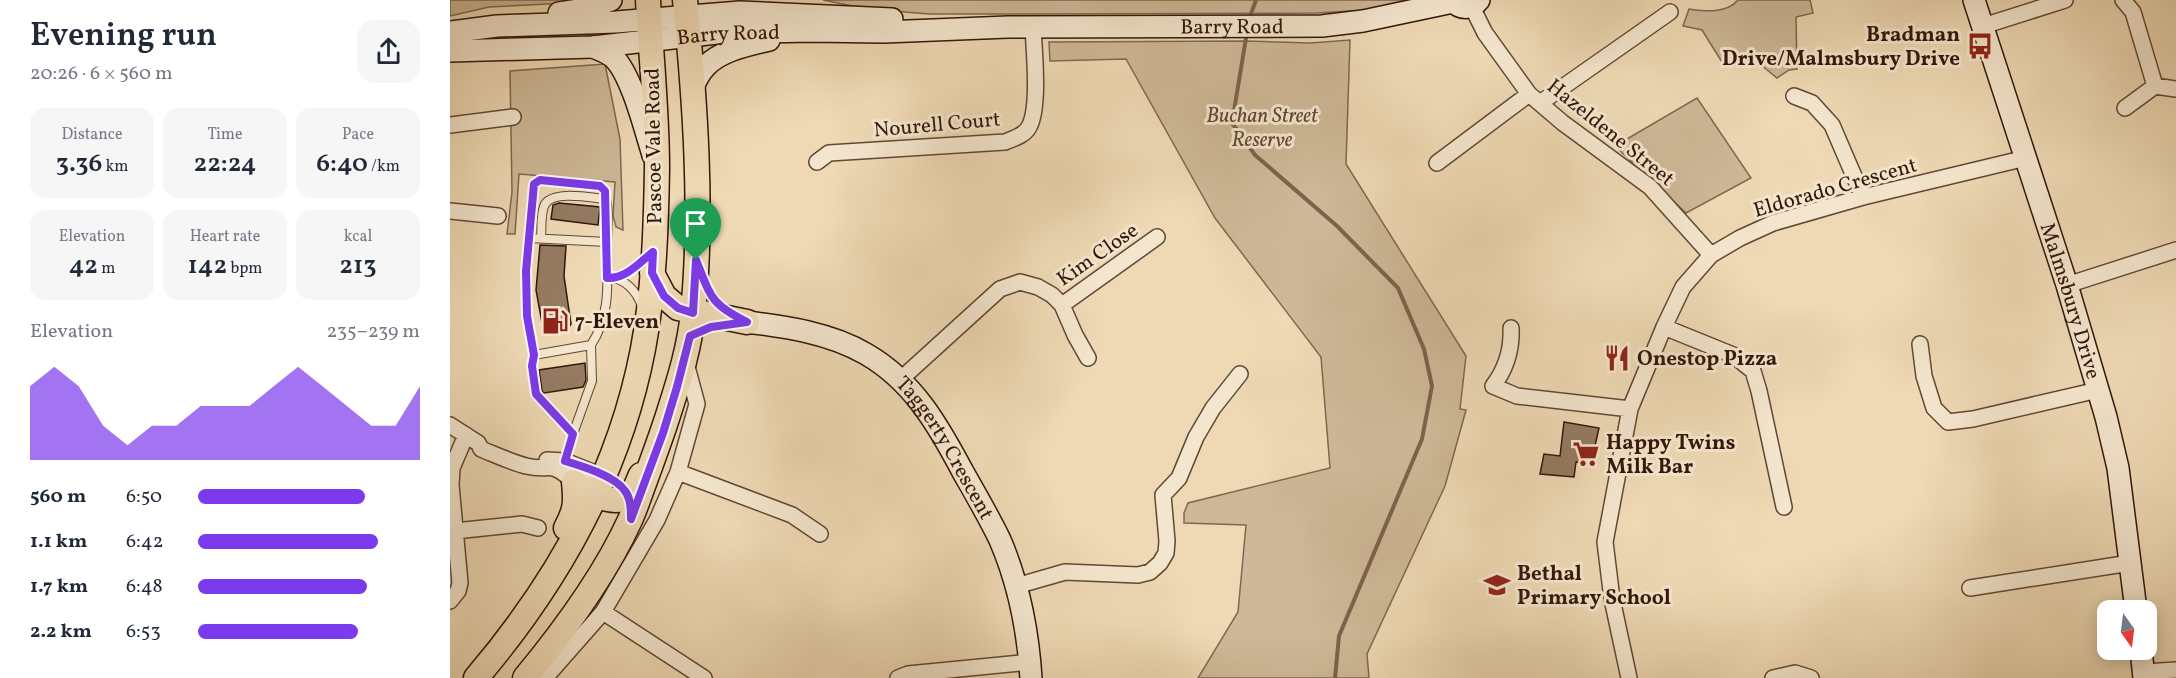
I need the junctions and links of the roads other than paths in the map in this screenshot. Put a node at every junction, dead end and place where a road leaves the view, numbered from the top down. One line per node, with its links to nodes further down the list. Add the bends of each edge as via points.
1 (611, 0): 11 (street)
2 (720, 0): 7 (street)
3 (1974, 0): 12 (street, Malmsbury Drive)
4 (2065, 0): 12 (street)
5 (2123, 0): 19 (street, via 2133,12)
6 (1464, 2): 14 (street, Barry Road, via 1322,26); 23 (street, Hazeldene Street)
7 (740, 12): 9 (street, Barry Road); 13 (street, Barry Road)
8 (1670, 12): 23 (street)
9 (687, 17): 10 (street, Barry Road); 15 (street, Barry Road); 20 (main road, Pascoe Vale Road)
10 (649, 20): 11 (street, Barry Road); 17 (street, Barry Road); 30 (main road, Pascoe Vale Road)
11 (497, 26): 16 (street, Barry Road)
12 (1983, 26): 27 (street, Malmsbury Drive)
13 (1008, 27): 14 (street, Barry Road); 15 (street, Barry Road)
14 (1033, 27): 28 (street, Nourell Court, via 1035,101 1030,126 1022,136 1005,142 830,153)
15 (811, 31): 20 (street, via 753,44 714,59)
16 (450, 32)
17 (593, 47): 18 (street, Barry Road); 30 (street, via 613,57 620,67)
18 (450, 51)
19 (2155, 86): 21 (street); 24 (street)
20 (693, 87): 41 (main road, Pascoe Vale Road)
21 (2176, 89)
22 (1794, 96): 31 (street, via 1812,103 1832,124)
23 (1535, 99): 29 (street); 40 (street, Hazeldene Street, via 1650,187)
24 (2125, 108)
25 (513, 117): 26 (street)
26 (450, 125)
27 (2026, 158): 31 (street, Eldorado Crescent); 44 (street, Malmsbury Drive)
28 (817, 162)
29 (1437, 163)
30 (657, 167): 42 (main road, Pascoe Vale Road)
31 (1863, 197): 40 (street, Eldorado Crescent, via 1773,223)
32 (606, 199): 36 (lane, via 600,186 536,182); 37 (lane, via 551,199 544,208); 38 (lane)
33 (450, 211): 34 (street)
34 (498, 216)
35 (1157, 237): 45 (street, Kim Close)
36 (529, 238): 37 (lane); 53 (lane, via 527,316)
37 (541, 238): 38 (lane)
38 (607, 242): 43 (lane)
39 (2176, 250): 44 (street)
40 (1711, 255): 48 (street, Eldorado Crescent, via 1683,288)
41 (696, 260): 46 (main road, via 715,302); 50 (main road, Pascoe Vale Road)
42 (652, 262): 43 (lane); 47 (main road, Pascoe Vale Road); 50 (main road)
43 (611, 278): 47 (lane, via 632,289); 52 (lane, via 601,330)
44 (2067, 285): 57 (street, Malmsbury Drive)
45 (1062, 305): 54 (street); 56 (street, via 1045,291 1020,282 1000,289)
46 (747, 322): 50 (main road, via 711,327); 56 (street, Taggerty Crescent, via 797,330 845,344)
47 (647, 323): 65 (main road, Pascoe Vale Road, via 629,406)
48 (1664, 327): 58 (street, Eldorado Crescent); 67 (street, via 1733,355 1753,371)
49 (1511, 328): 58 (street, via 1504,372 1493,386 1517,396)
50 (689, 336): 60 (main road, Pascoe Vale Road); 64 (street, Pascoe Vale Road, via 697,404)
51 (1920, 344): 57 (street, via 1934,408 1948,422)
52 (591, 345): 53 (lane); 61 (lane, via 592,381)
53 (534, 355): 61 (lane, via 536,394)
54 (1088, 358)
55 (1240, 374): 73 (street, via 1213,408 1179,478 1163,495 1167,541 1160,563 1150,572 1138,575 1065,573)
56 (901, 379): 73 (street, Taggerty Crescent, via 946,440 1000,540)
57 (2098, 390): 72 (street, Malmsbury Drive, via 2118,468)
58 (1630, 409): 89 (street, Eldorado Crescent, via 1605,542 1612,599)
59 (450, 425): 62 (street)
60 (663, 433): 66 (main road, via 633,492); 68 (main road, Pascoe Vale Road)
61 (573, 434): 63 (lane)
62 (472, 439): 63 (street); 70 (street, via 452,468)
63 (567, 471): 65 (main road); 78 (main road, via 576,503 574,512 530,591)
64 (678, 472): 71 (street, via 792,515); 77 (street, Pascoe Vale Road, via 657,520)
65 (600, 486): 66 (main road, via 619,500); 78 (main road, Pascoe Vale Road, via 568,549)
66 (627, 495): 68 (main road)
67 (1784, 507)
68 (631, 519): 85 (main road, Pascoe Vale Road, via 560,635)
69 (538, 528): 70 (street, via 522,524)
70 (455, 531): 76 (street, via 460,583)
71 (820, 534)
72 (2130, 563): 74 (street); 75 (street, Malmsbury Drive)
73 (1016, 586): 80 (street, Taggerty Crescent, via 1024,614)
74 (1970, 588)
75 (2135, 600)
76 (450, 601)
77 (603, 612): 86 (street, Pascoe Vale Road); 87 (street)
78 (516, 630): 83 (main road, Pascoe Vale Road)
79 (2142, 660): 82 (street)
80 (1030, 670): 88 (street, via 908,674)
81 (2176, 670): 82 (street)
82 (2144, 675)
83 (476, 678)
84 (482, 678): 85 (main road, via 499,669)
85 (523, 678)
86 (545, 678)
87 (704, 678)
88 (898, 678)
89 (1629, 678)
90 (1773, 678): 91 (street, via 1795,674)
91 (1811, 678)

